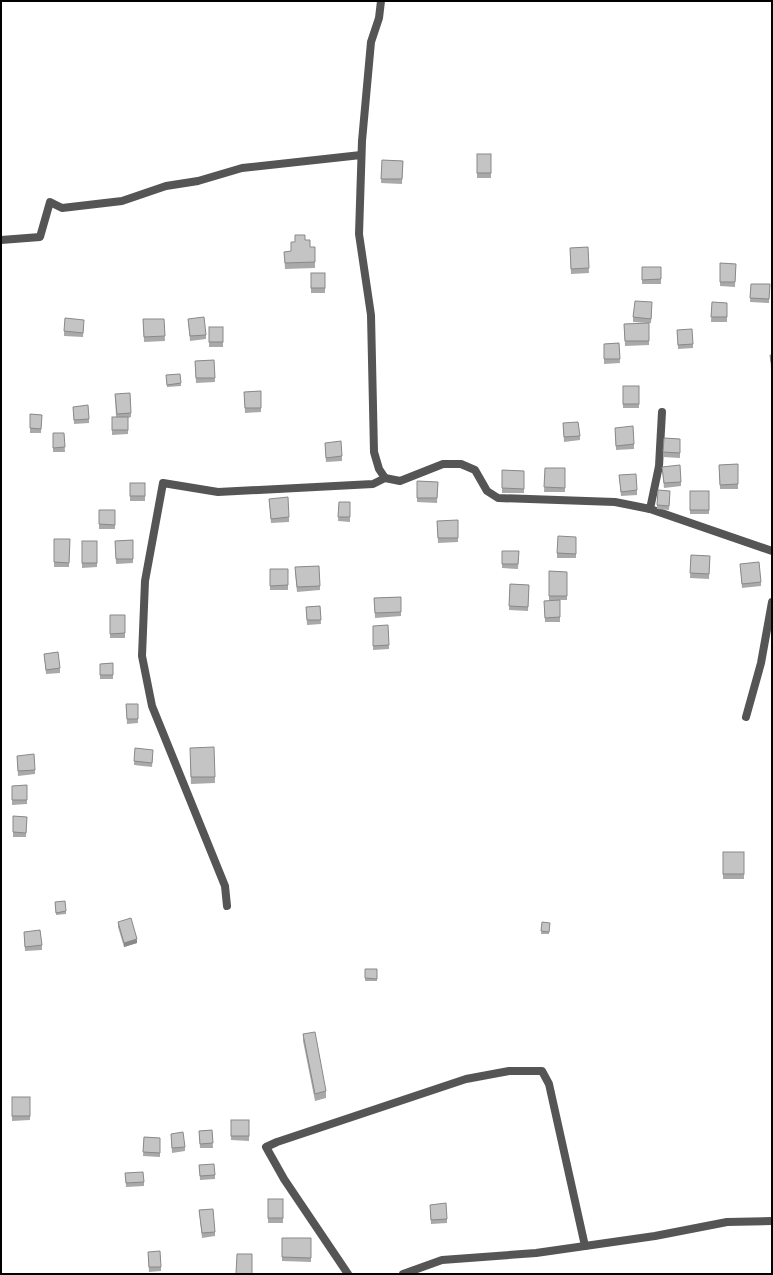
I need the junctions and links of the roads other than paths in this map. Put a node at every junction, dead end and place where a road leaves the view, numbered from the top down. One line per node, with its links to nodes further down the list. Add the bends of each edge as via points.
1 (381, 1): 2 (street, via 379,18 371,42)
2 (361, 156): 3 (street, via 242,168 198,181 166,186 122,201 62,208 50,202 40,237); 5 (street, via 359,234 371,315 374,452 379,469)
3 (1, 240)
4 (662, 412): 6 (street, via 660,466)
5 (385, 478): 6 (street, via 400,481 443,464 461,464 475,470 487,491 498,498 615,502); 10 (street, via 373,484 218,492 163,483 145,581 142,656 152,706 225,886)
6 (650, 509): 7 (street)
7 (772, 551)
8 (772, 602): 9 (street, via 761,663)
9 (746, 717)
10 (227, 906)
11 (772, 1221): 12 (street, via 727,1222)
12 (585, 1246): 13 (street, via 550,1084 542,1070 509,1070 466,1079 266,1147 284,1179); 14 (street, via 536,1253 442,1260)
13 (348, 1274)
14 (403, 1274)

